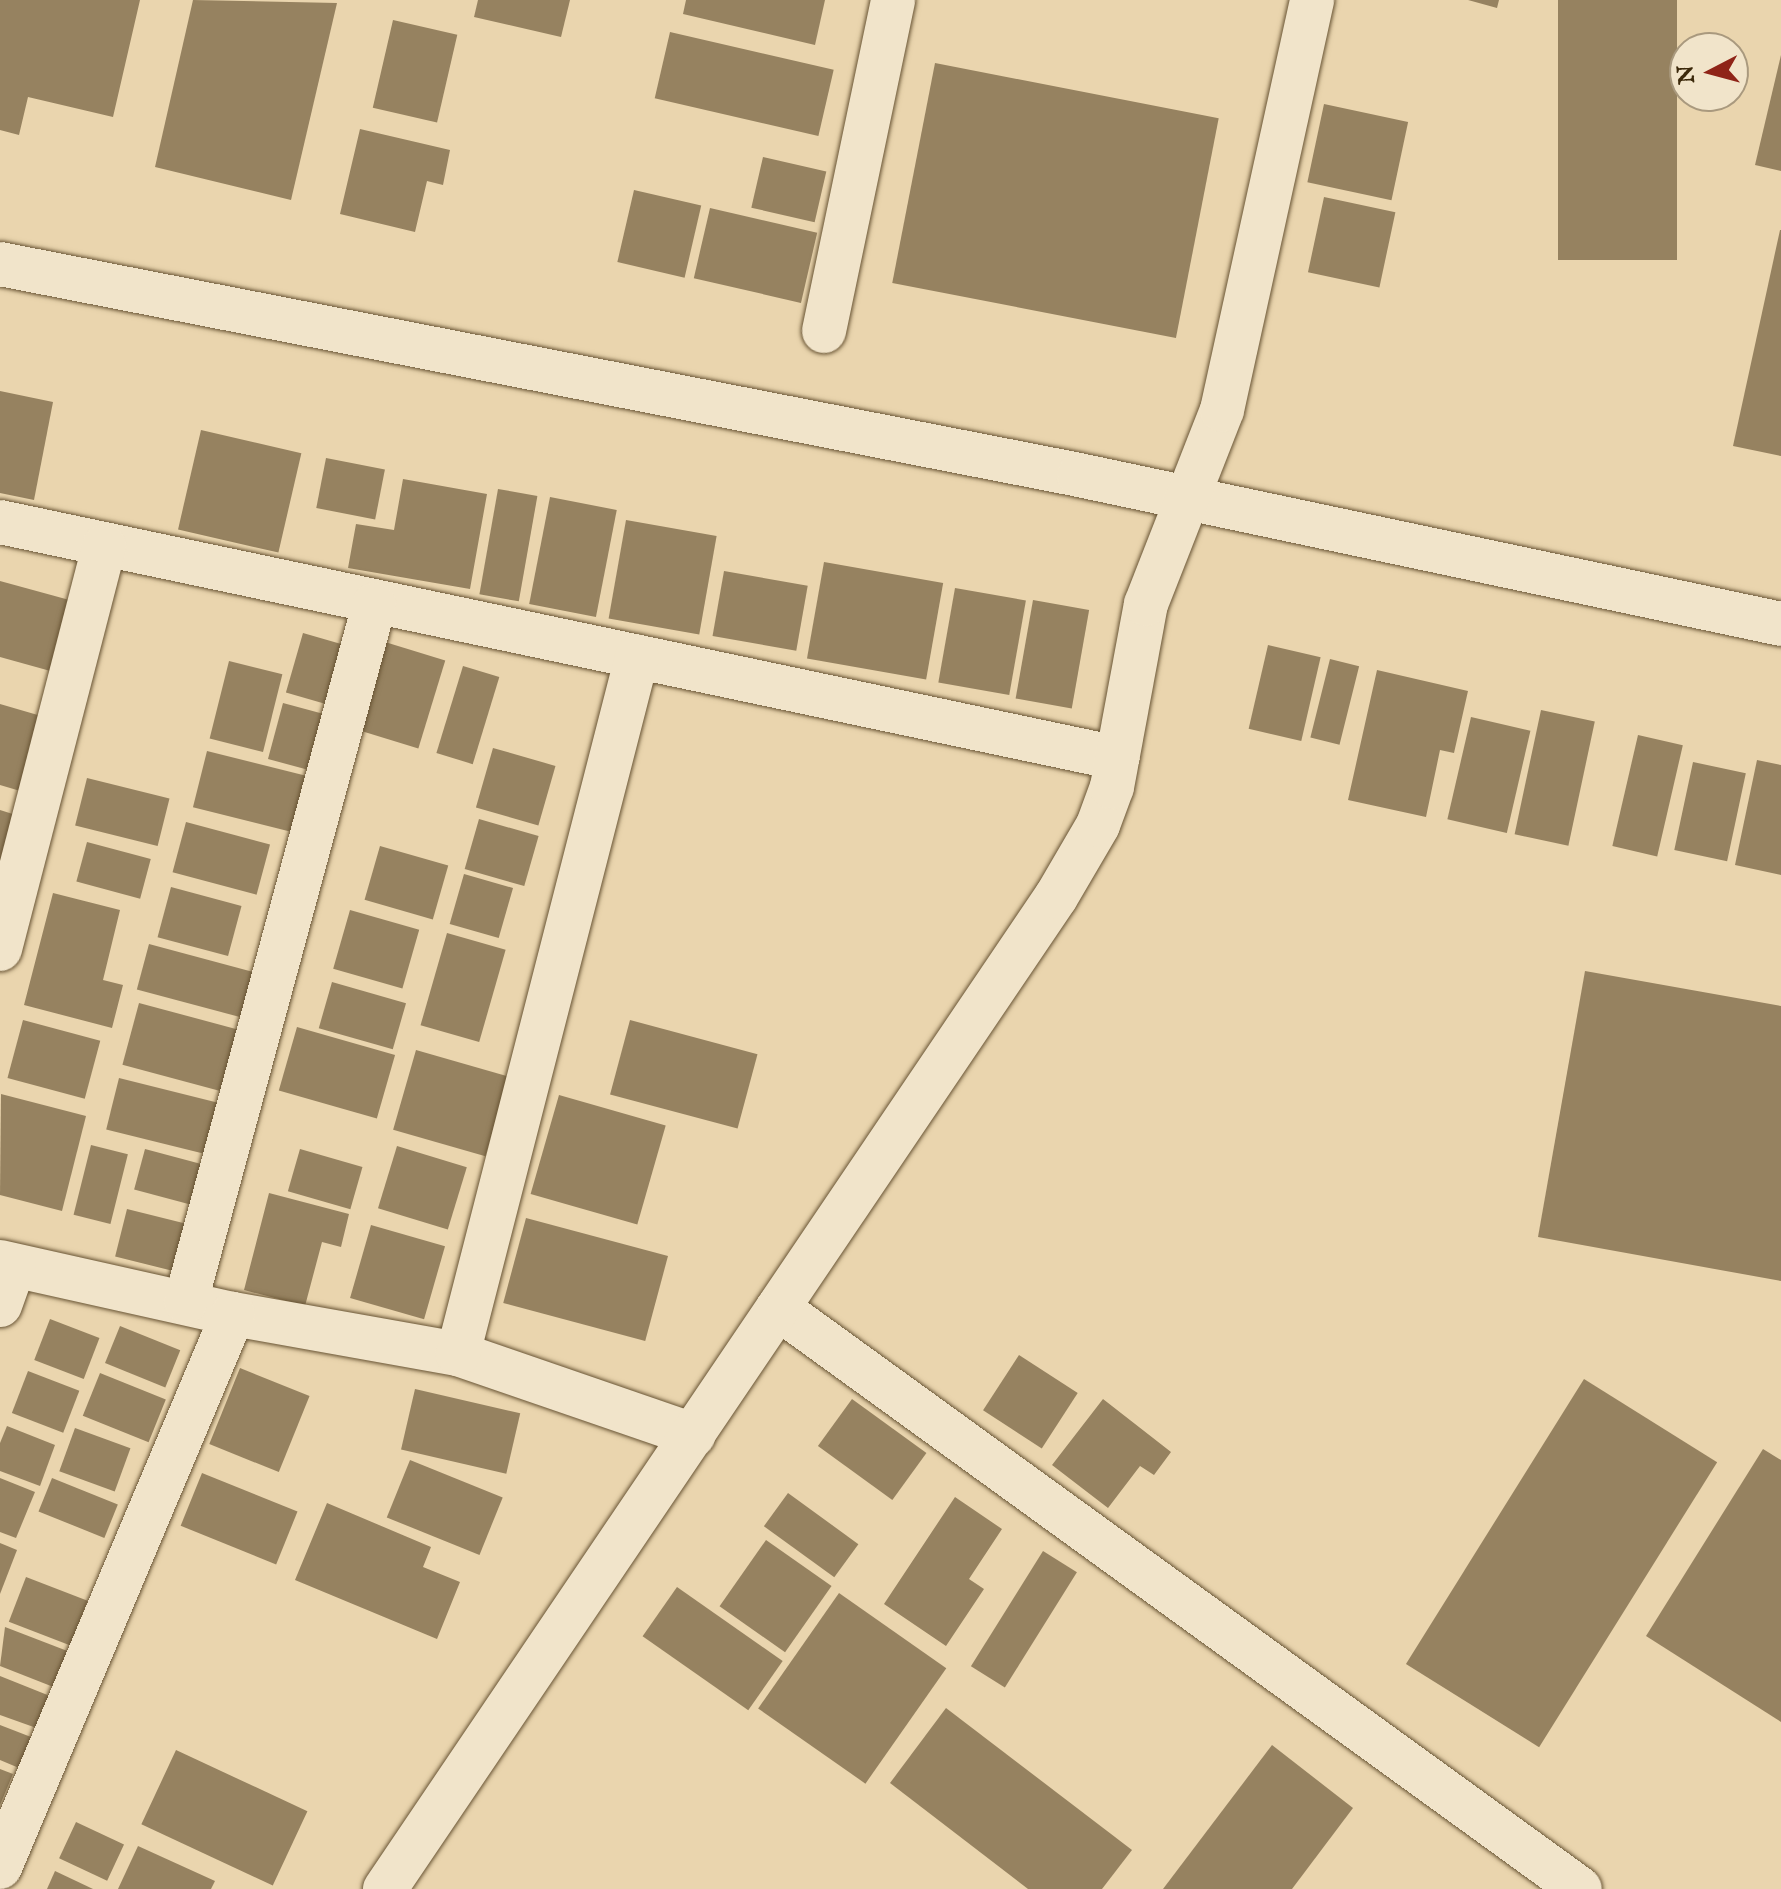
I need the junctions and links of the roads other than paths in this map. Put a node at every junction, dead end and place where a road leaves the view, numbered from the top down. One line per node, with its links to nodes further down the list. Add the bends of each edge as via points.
1 (893, 0): 4 (street)
2 (1312, 0): 5 (street, via 1222,410)
3 (0, 264): 5 (street)
4 (824, 331)
5 (1185, 499): 9 (street); 11 (street, via 1146,604)
6 (0, 522): 7 (street)
7 (104, 546): 8 (street); 12 (street)
8 (374, 605): 10 (street); 14 (street)
9 (1781, 624)
10 (637, 657): 11 (street); 17 (street)
11 (1117, 758): 15 (street, via 1098,825 1056,897)
12 (0, 949)
13 (5, 1278): 14 (street)
14 (186, 1301): 16 (street)
15 (778, 1308): 18 (street); 21 (street)
16 (233, 1314): 17 (street); 19 (street)
17 (458, 1354): 18 (street)
18 (693, 1435): 20 (street)
19 (0, 1867)
20 (385, 1889)
21 (1580, 1889)

